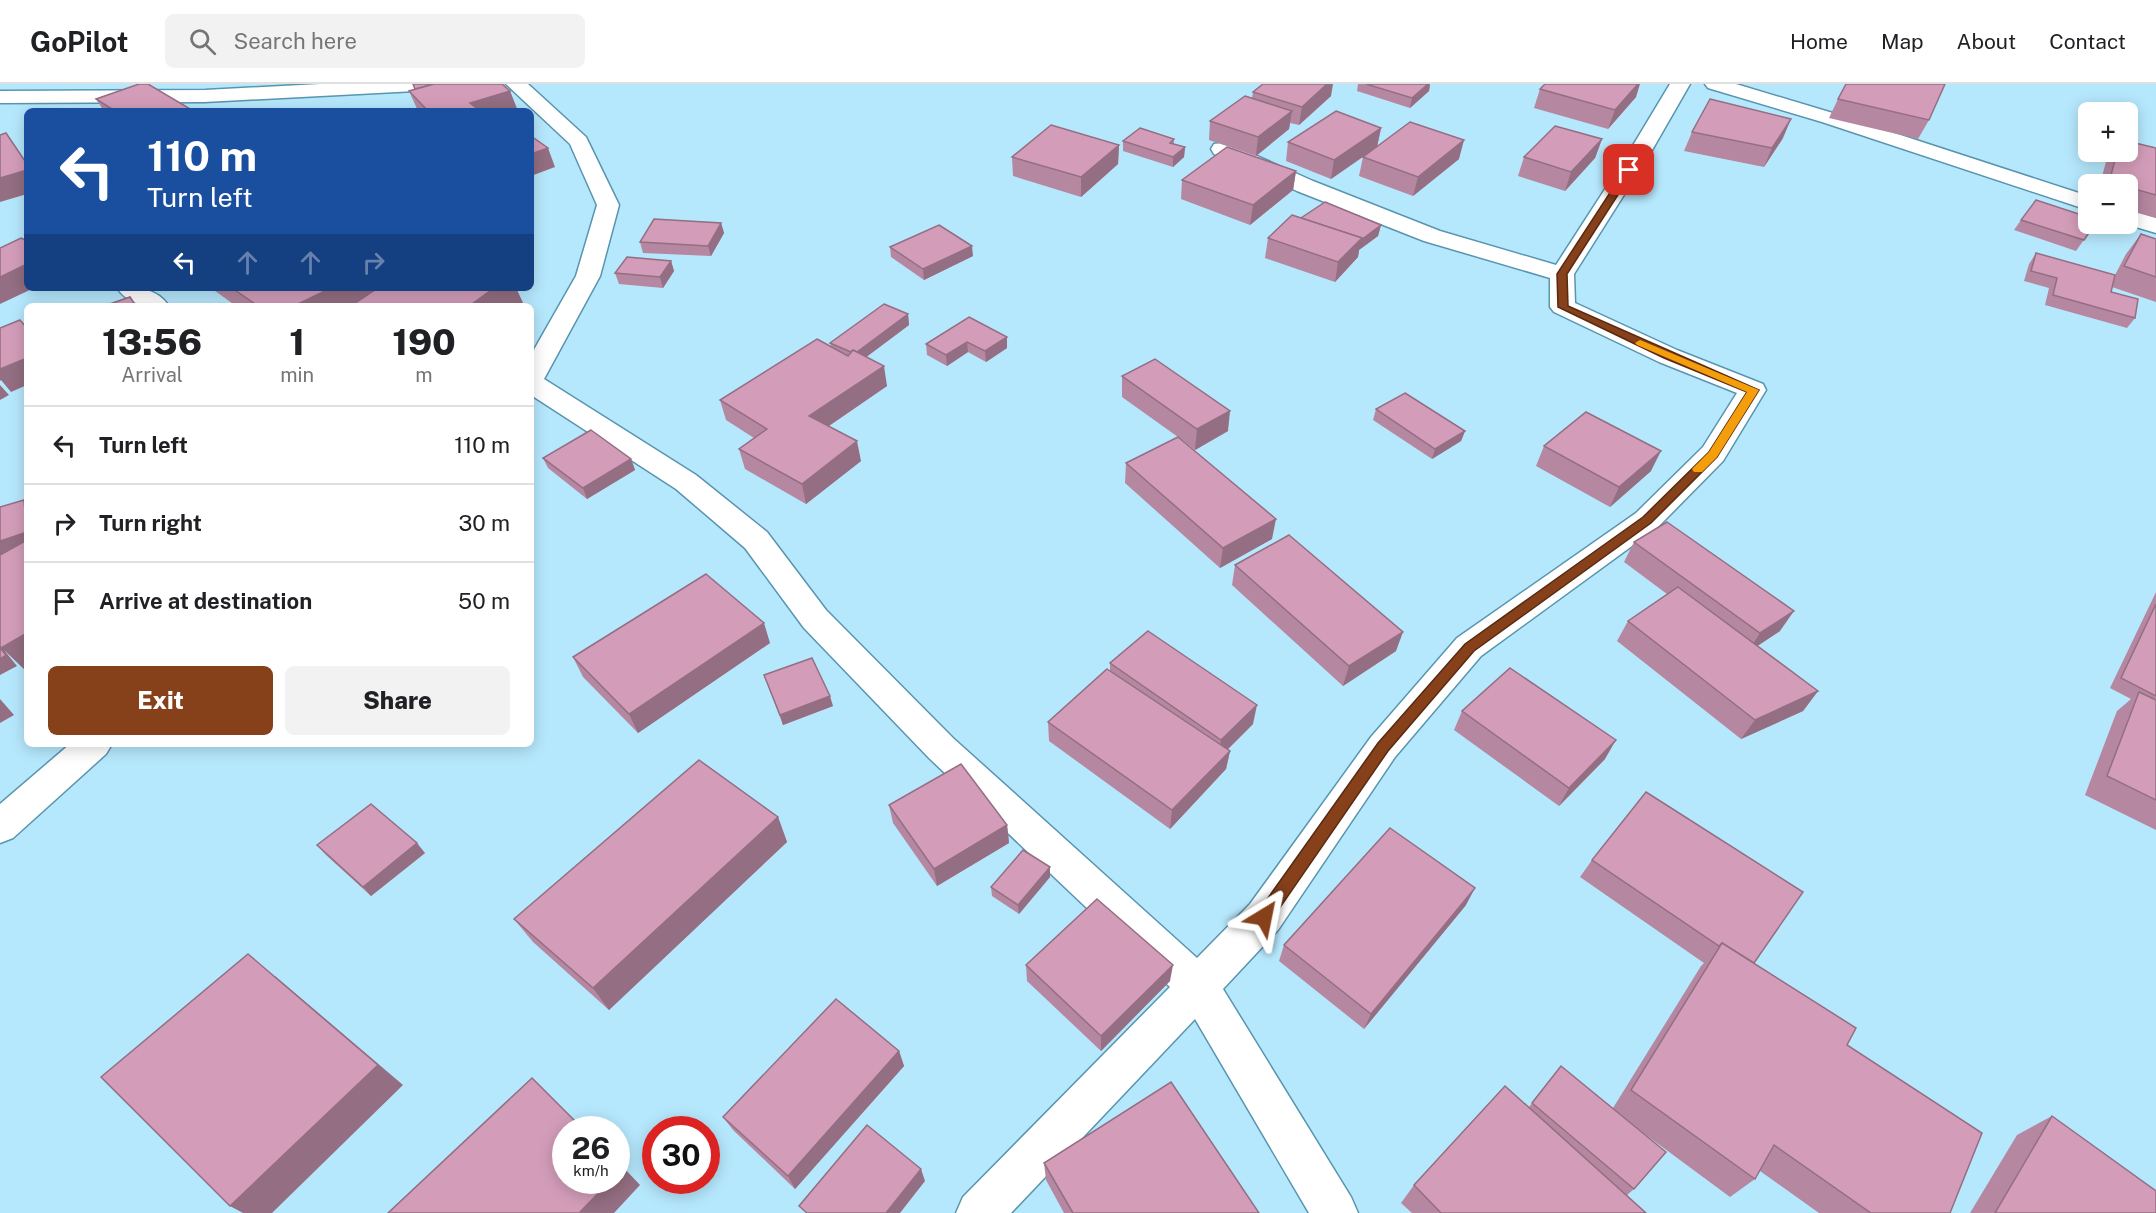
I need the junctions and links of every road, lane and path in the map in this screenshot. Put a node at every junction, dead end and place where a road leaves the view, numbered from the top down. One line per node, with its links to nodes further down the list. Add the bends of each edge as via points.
1 (435, 84): 5 (street, via 205,96)
2 (516, 84): 13 (street, via 579,141 608,205 588,276)
3 (1680, 84): 10 (street)
4 (1715, 84): 7 (street)
5 (0, 98)
6 (1222, 149): 10 (street, via 1432,236)
7 (2078, 200)
8 (2138, 220): 9 (street)
9 (2156, 226)
10 (1562, 274): 17 (street, via 1563,307 1753,390 1713,454 1647,520 1469,647 1383,747 1264,917)
11 (134, 291): 12 (street)
12 (152, 303)
13 (534, 373)
14 (534, 385): 17 (street, via 686,482 756,540 815,619 941,748)
15 (91, 747): 16 (street)
16 (0, 827)
17 (1198, 986): 18 (street); 19 (street)
18 (979, 1213)
19 (1335, 1213)

